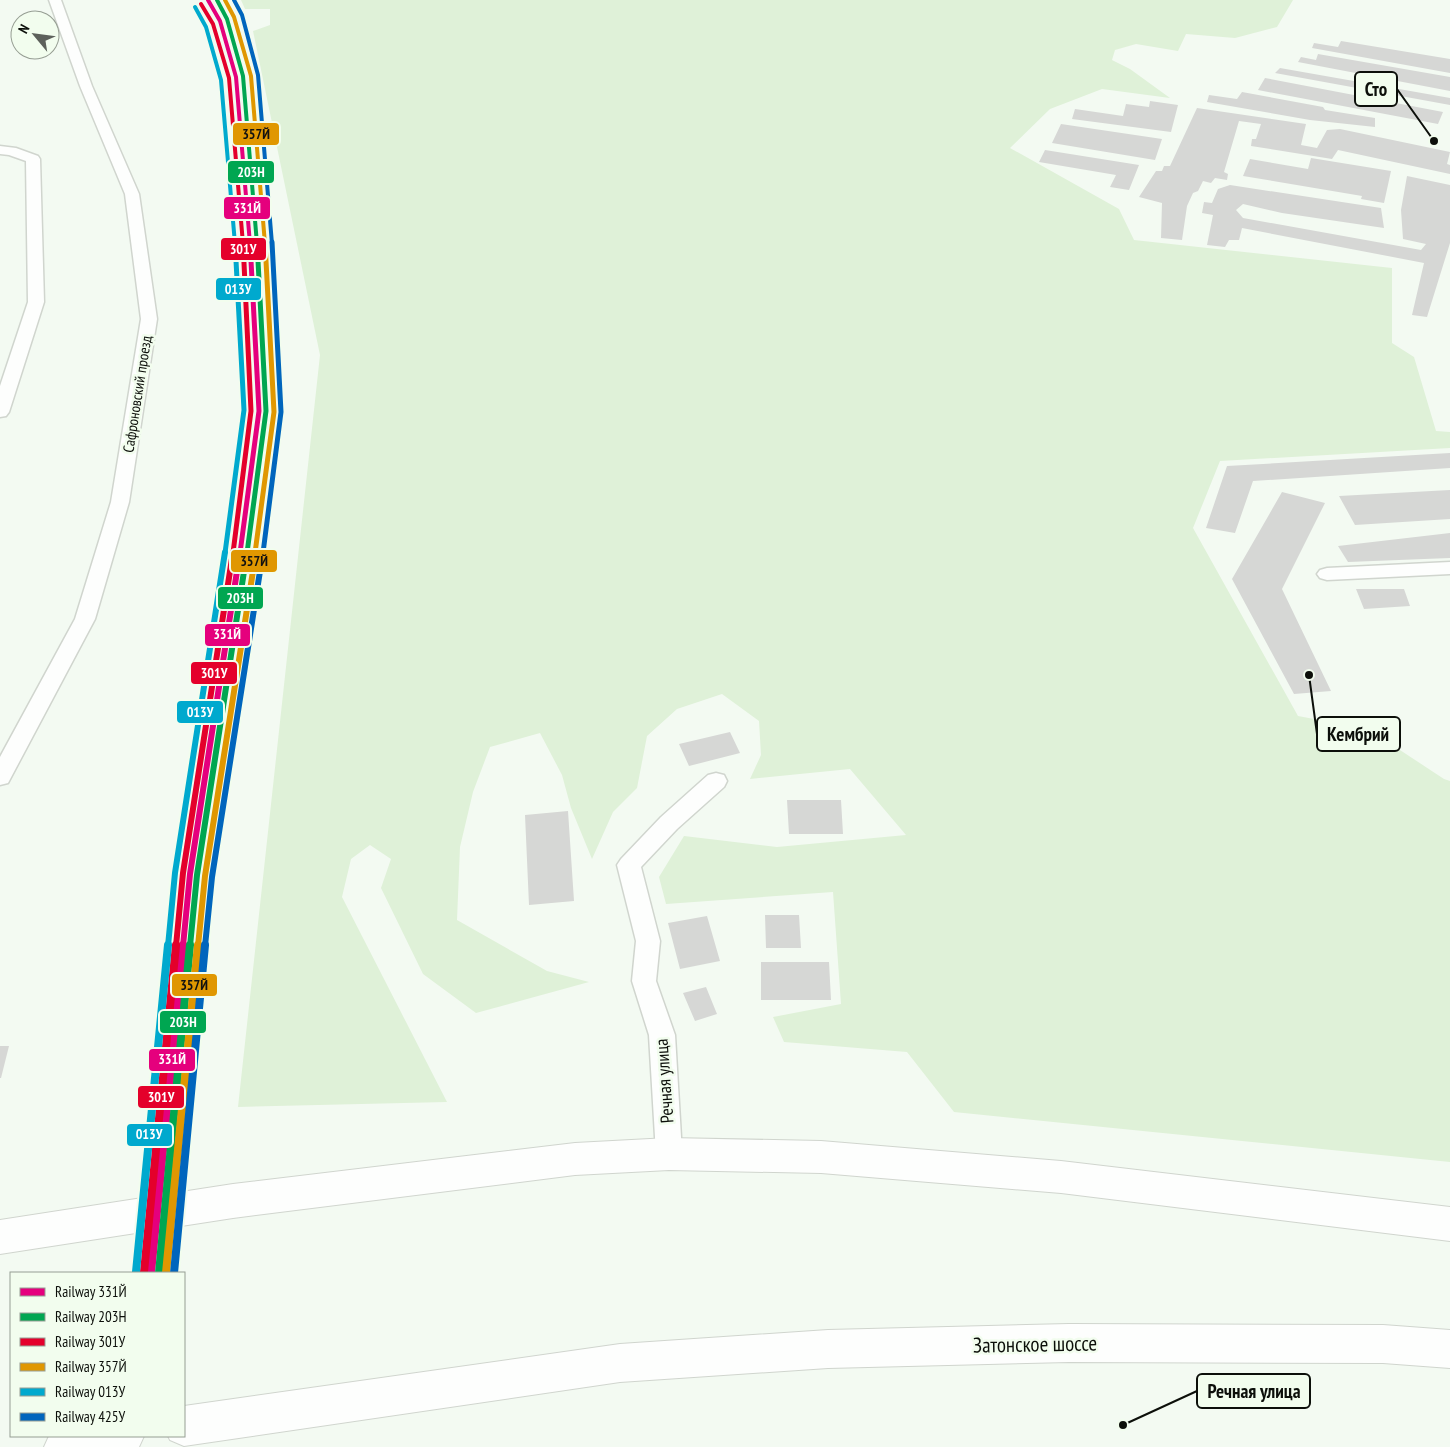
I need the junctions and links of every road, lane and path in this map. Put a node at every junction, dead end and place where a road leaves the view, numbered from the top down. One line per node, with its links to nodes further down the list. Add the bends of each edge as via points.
1 (55, 0): 6 (street, Сафроновский проезд, via 86,86 132,194 149,319 120,502 85,619)
2 (0, 150): 3 (street, via 33,159 36,302)
3 (0, 412)
4 (1450, 568): 5 (street)
5 (1327, 574)
6 (0, 777)
7 (716, 781): 8 (street, Речная улица, via 629,865 648,941 644,981 662,1035)
8 (669, 1154): 9 (main road, via 821,1157 1051,1176); 10 (main road, via 575,1159 233,1201)
9 (1450, 1224)
10 (0, 1237)
11 (1450, 1349): 12 (main road, Затонское шоссе, via 1383,1344 1069,1342 828,1349 620,1363)
12 (185, 1426)
13 (119, 1437): 14 (main road)
14 (64, 1447)

